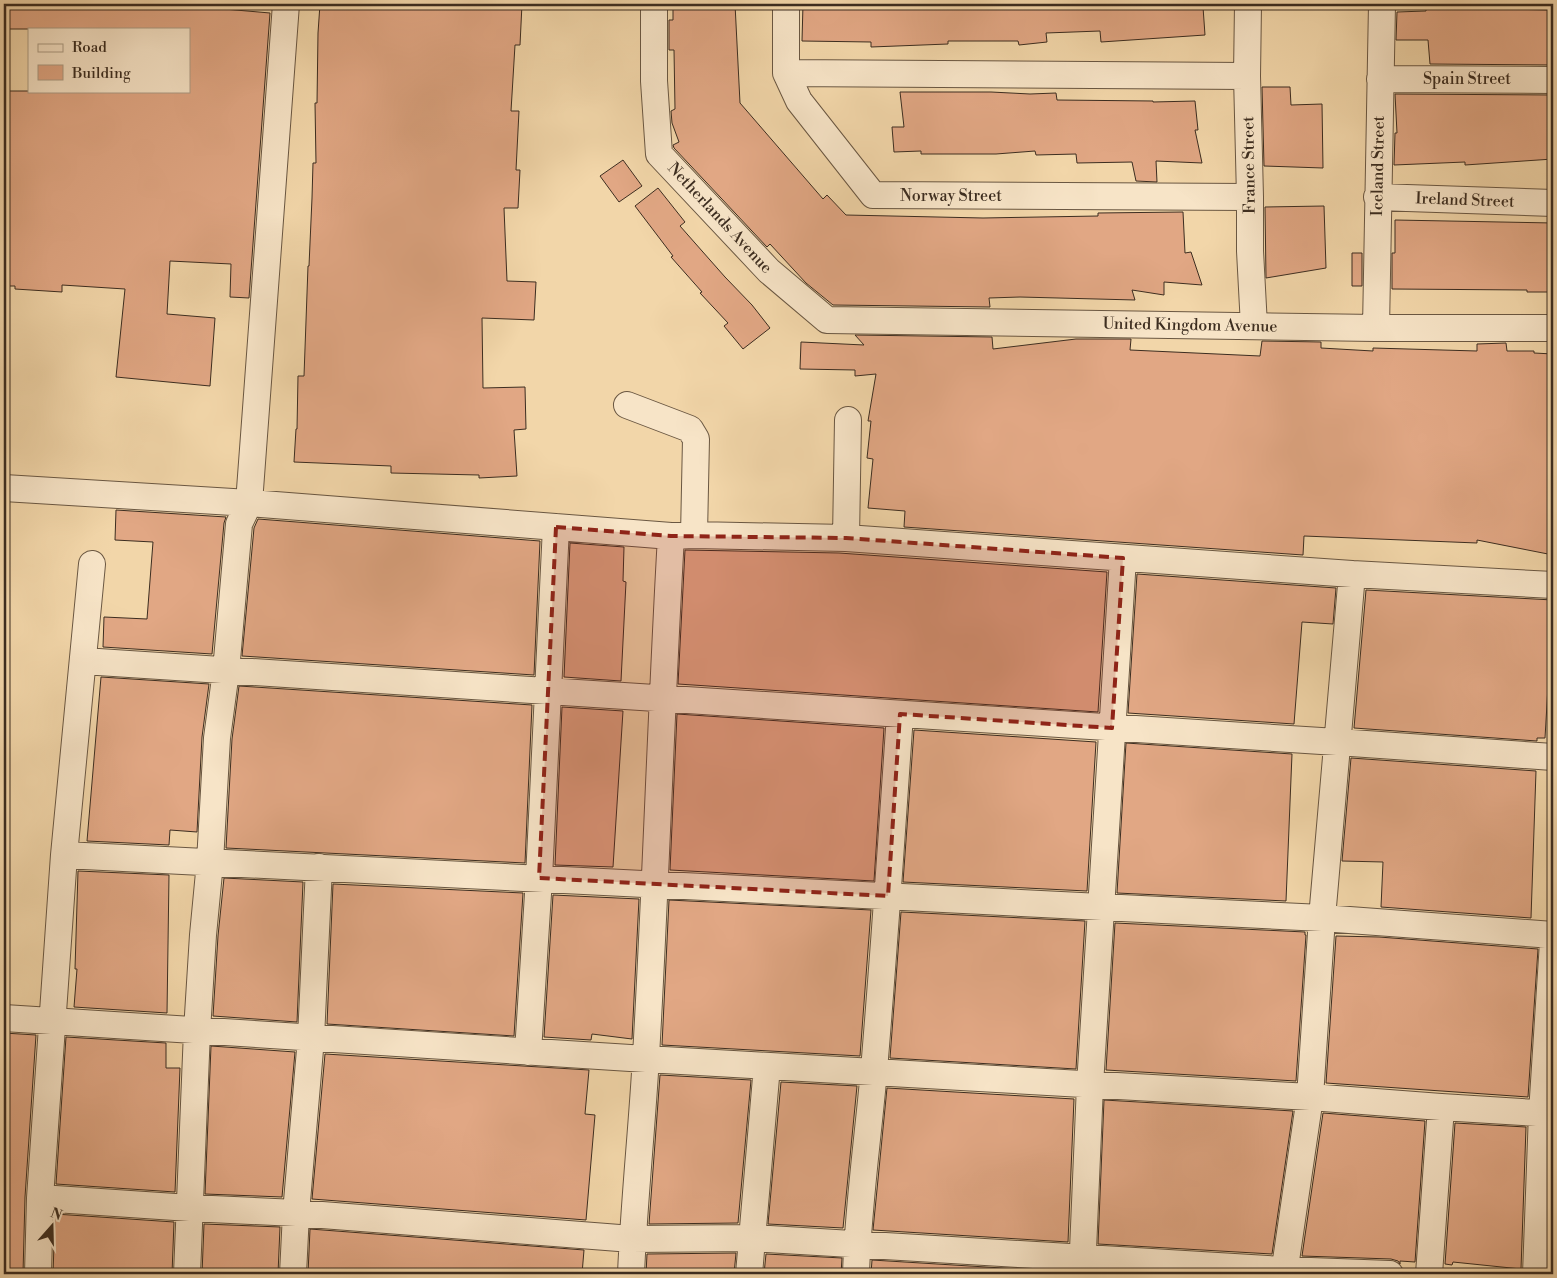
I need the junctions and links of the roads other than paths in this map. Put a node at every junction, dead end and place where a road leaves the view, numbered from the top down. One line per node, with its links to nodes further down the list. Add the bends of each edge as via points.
1 (286, 4): 20 (street)
2 (654, 4): 13 (street, Netherlands Avenue, via 654,81 659,154 769,271)
3 (786, 4): 6 (street, Norway Street)
4 (1248, 4): 7 (street, France Street)
5 (1382, 4): 8 (street, Iceland Street)
6 (786, 73): 7 (street); 10 (street, Norway Street, via 799,101 873,195)
7 (1247, 76): 10 (street, France Street)
8 (1380, 79): 9 (street, Spain Street); 11 (street, Iceland Street)
9 (1553, 80)
10 (1250, 196): 14 (street, France Street)
11 (1377, 197): 12 (street, Ireland Street); 15 (street, Iceland Street)
12 (1553, 204)
13 (827, 320): 14 (street, United Kingdom Avenue)
14 (1254, 326): 15 (street, United Kingdom Avenue)
15 (1376, 328): 16 (street, United Kingdom Avenue)
16 (1553, 328)
17 (627, 405): 22 (street, via 690,429 696,439)
18 (848, 420): 23 (street)
19 (4, 488): 20 (street)
20 (249, 503): 21 (street); 29 (street, via 239,524)
21 (556, 528): 22 (street); 30 (street)
22 (682, 536): 23 (street); 31 (street)
23 (846, 538): 24 (street)
24 (1123, 558): 26 (street); 33 (street)
25 (92, 564): 28 (street)
26 (1352, 574): 27 (street); 34 (street)
27 (1553, 585)
28 (83, 661): 29 (street); 36 (street)
29 (226, 671): 30 (street); 37 (street)
30 (547, 691): 31 (street); 39 (street)
31 (662, 699): 32 (street); 40 (street)
32 (900, 714): 33 (street); 41 (street)
33 (1112, 728): 34 (street); 42 (street)
34 (1337, 742): 35 (street); 43 (street)
35 (1553, 758)
36 (64, 855): 37 (street); 47 (street)
37 (210, 862): 38 (street); 48 (street)
38 (319, 867): 39 (street); 49 (street)
39 (539, 878): 40 (street); 50 (street)
40 (655, 885): 41 (street); 51 (street)
41 (888, 896): 42 (street); 53 (street)
42 (1101, 907): 43 (street); 54 (street)
43 (1322, 918): 44 (street); 55 (street)
44 (1553, 935)
45 (1553, 942): 57 (street)
46 (4, 1018): 47 (street)
47 (53, 1022): 48 (street); 58 (street)
48 (197, 1031): 49 (street); 59 (street)
49 (311, 1038): 50 (street); 60 (street)
50 (528, 1052): 51 (street)
51 (646, 1059): 52 (street); 62 (street)
52 (766, 1066): 53 (street); 61 (street)
53 (874, 1073): 54 (street); 63 (street)
54 (1090, 1086): 55 (street); 64 (street)
55 (1310, 1097): 56 (street); 65 (street)
56 (1441, 1107): 57 (street); 73 (street)
57 (1548, 1114): 74 (street)
58 (40, 1198): 59 (street); 66 (street)
59 (190, 1208): 60 (street); 67 (street)
60 (296, 1213): 62 (street); 68 (street)
61 (752, 1238): 62 (street); 63 (street); 70 (street)
62 (632, 1239): 69 (street)
63 (857, 1244): 64 (street); 71 (street)
64 (1082, 1266): 65 (street)
65 (1284, 1272): 72 (street)
66 (38, 1274)
67 (187, 1274)
68 (293, 1274)
69 (631, 1274)
70 (750, 1274)
71 (856, 1274)
72 (1390, 1274)
73 (1429, 1274)
74 (1536, 1274)

